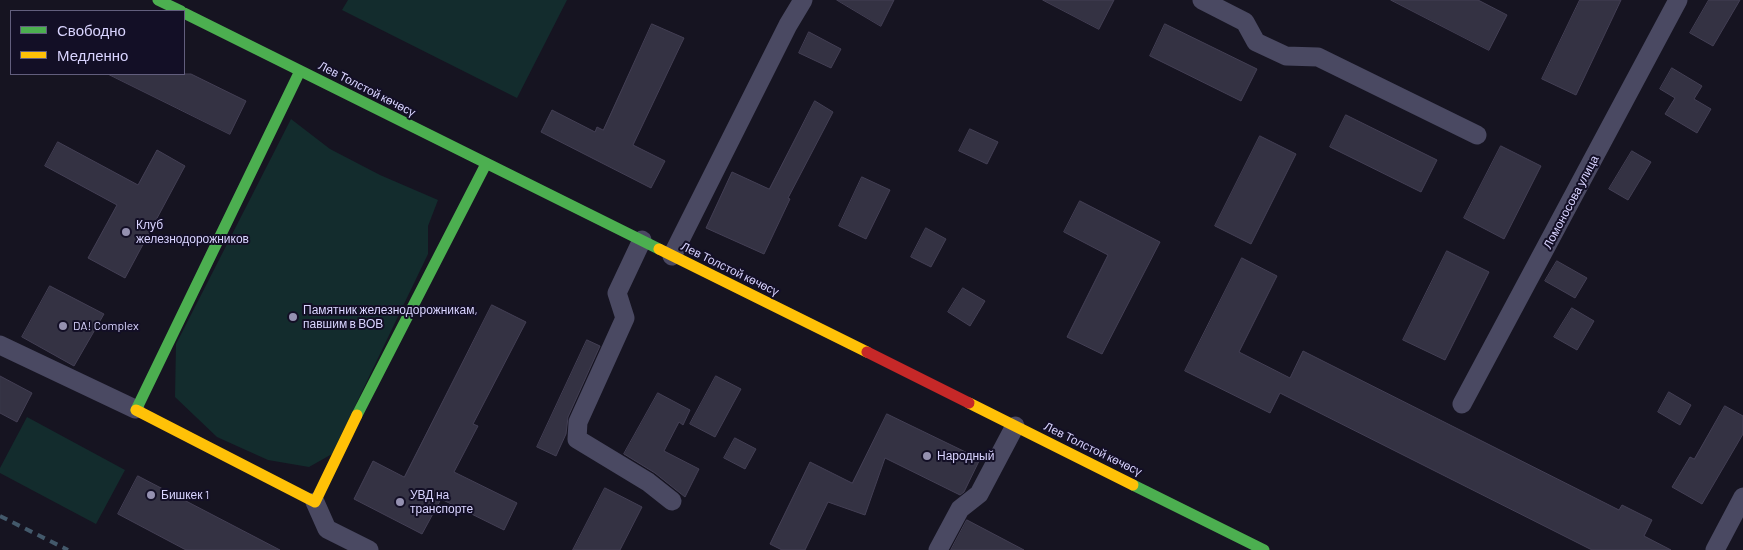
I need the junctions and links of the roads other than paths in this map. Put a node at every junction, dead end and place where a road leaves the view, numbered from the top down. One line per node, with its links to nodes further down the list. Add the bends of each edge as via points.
1 (158, 0): 5 (main road, Лев Толстой көчөсү)
2 (803, 0): 11 (street)
3 (1202, 0): 8 (street, via 1245,22 1256,42 1286,56 1318,56)
4 (1678, 0): 13 (street, Ломоносова улица)
5 (178, 10)
6 (185, 14): 7 (main road, Лев Толстой көчөсү)
7 (300, 71): 9 (main road, Лев Толстой көчөсү); 14 (main road)
8 (1477, 135)
9 (486, 164): 10 (main road, Лев Толстой көчөсү); 18 (main road, via 380,368)
10 (642, 240): 11 (main road, Лев Толстой көчөсү); 17 (street, via 617,293 626,318 578,422 577,439 648,482)
11 (672, 256): 15 (main road, Лев Толстой көчөсү)
12 (0, 345): 14 (street)
13 (1462, 404)
14 (135, 409): 18 (main road)
15 (1015, 426): 20 (street, via 979,494 960,508); 21 (main road, Лев Толстой көчөсү)
16 (1743, 497): 22 (street)
17 (672, 501)
18 (316, 502): 19 (street, via 327,529)
19 (369, 550)
20 (938, 550)
21 (1264, 550)
22 (1715, 550)

